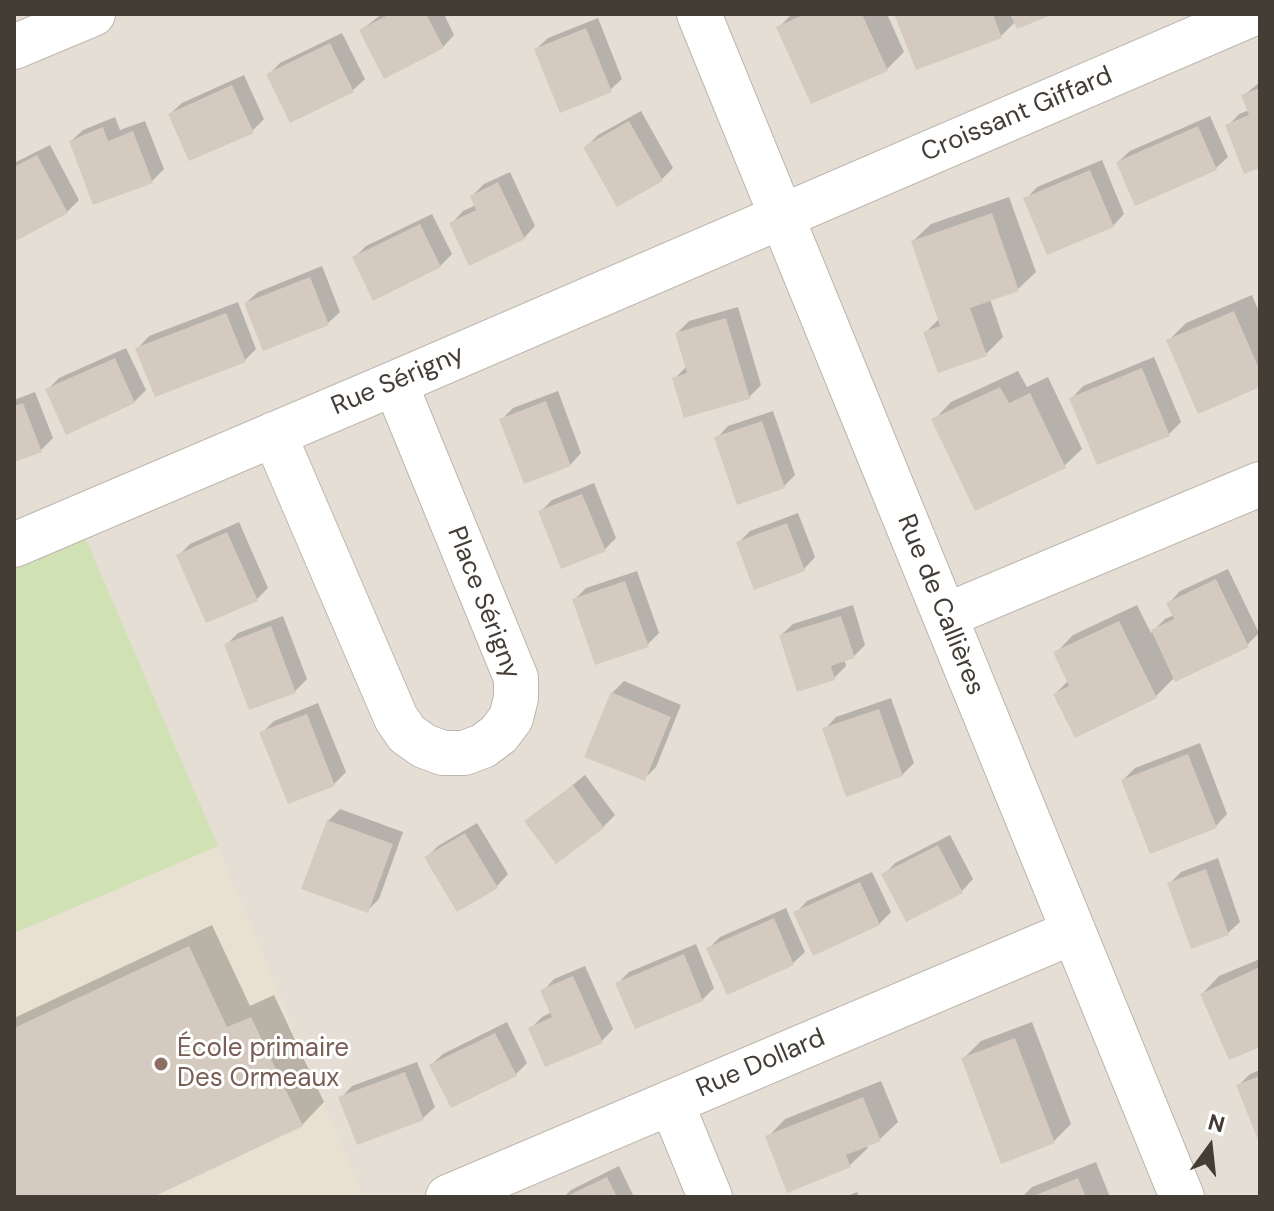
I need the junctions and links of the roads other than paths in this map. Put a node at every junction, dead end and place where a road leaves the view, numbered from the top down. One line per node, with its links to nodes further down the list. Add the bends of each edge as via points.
1 (93, 14): 4 (street)
2 (699, 14): 5 (street, Rue de Callières)
3 (1252, 14): 5 (street, Croissant Giffard)
4 (14, 47)
5 (782, 217): 6 (street, Rue Sérigny); 10 (street, Rue de Callières)
6 (395, 383): 7 (street, Rue Sérigny); 7 (street, Place Sérigny, via 516,678 511,718 483,746 443,753 407,734 396,718)
7 (274, 434): 9 (street, Rue Sérigny)
8 (1260, 484): 10 (street)
9 (14, 545)
10 (945, 616): 11 (street, Rue de Callières)
11 (1073, 932): 12 (street, Rue Dollard); 15 (street, Rue de Callières)
12 (671, 1102): 13 (street, Rue Dollard); 14 (street)
13 (448, 1197)
14 (710, 1197)
15 (1182, 1197)

